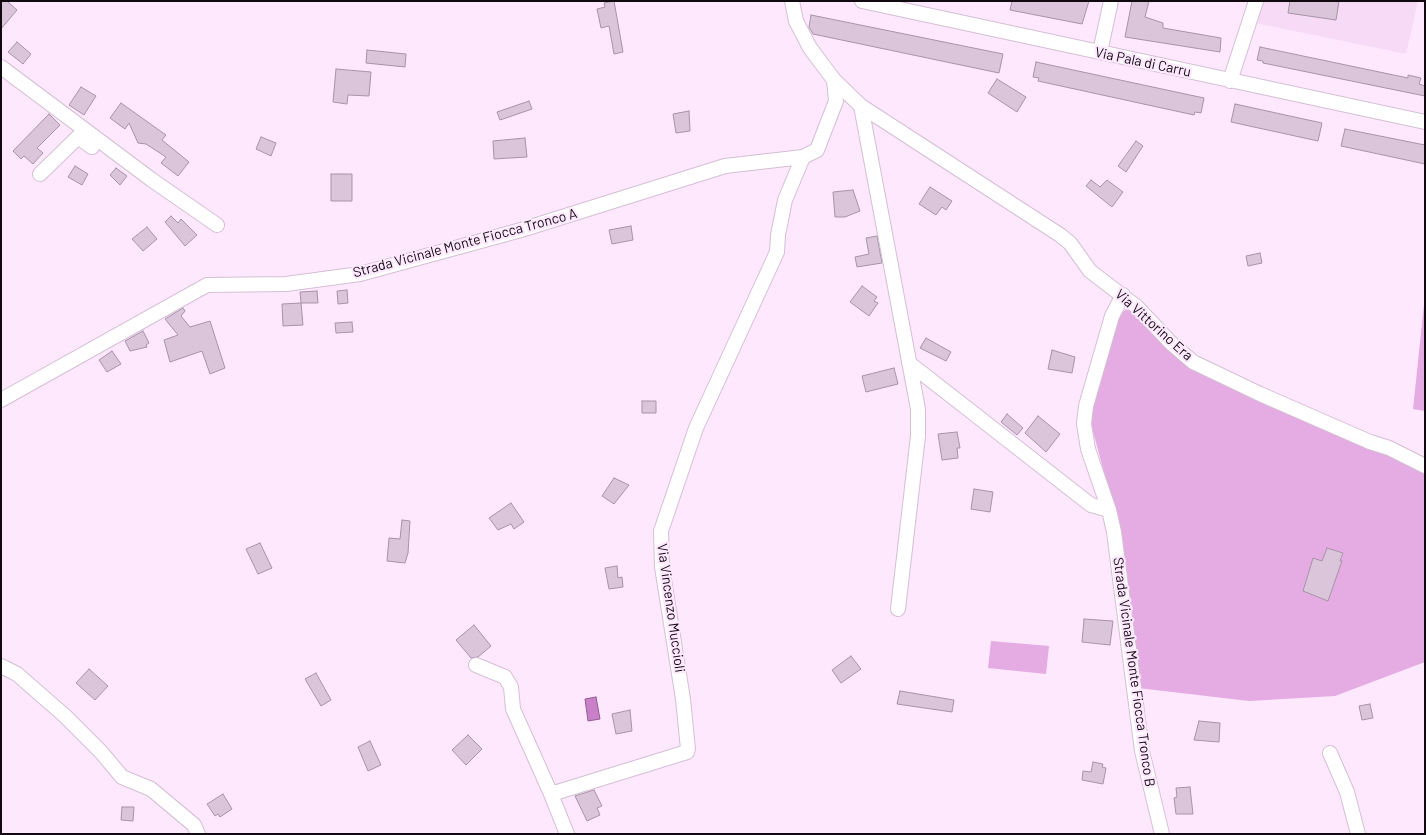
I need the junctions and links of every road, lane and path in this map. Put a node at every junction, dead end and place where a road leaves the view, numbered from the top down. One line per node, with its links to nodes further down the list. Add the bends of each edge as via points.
1 (792, 1): 7 (street, Via Vittorino Era, via 796,21 810,48)
2 (862, 1): 5 (street, Via Pala di Carru)
3 (1111, 1): 5 (street)
4 (1256, 1): 8 (street)
5 (1100, 52): 8 (street, Via Pala di Carru)
6 (1, 67): 12 (street, via 216,230 78,137)
7 (834, 80): 9 (street, Via Vittorino Era); 11 (street, via 836,101 820,142 816,150)
8 (1230, 81): 10 (street, Via Pala di Carru)
9 (861, 106): 13 (street, Via Vittorino Era, via 1060,235 1070,243 1090,271); 14 (street)
10 (1425, 122)
11 (803, 157): 15 (street, Strada Vicinale Monte Fiocca Tronco A, via 725,166 521,230 360,274 286,284 207,285); 22 (street, Via Vincenzo Muccioli, via 785,200 777,252 696,428 661,531 662,567 683,699 687,752)
12 (40, 174)
13 (1123, 296): 16 (street, Via Vittorino Era, via 1193,362); 17 (street, Strada Vicinale Monte Fiocca Tronco B, via 1112,316 1086,406 1084,424 1088,449)
14 (909, 364): 17 (street, via 1090,505); 18 (street, via 918,409 918,436)
15 (1, 400)
16 (1425, 466)
17 (1109, 510): 25 (street, Strada Vicinale Monte Fiocca Tronco B, via 1144,764)
18 (898, 609)
19 (476, 665): 22 (street, via 506,677 511,687 513,708)
20 (1, 666): 23 (street, via 17,674 65,716 122,777 151,789 194,825)
21 (1330, 753): 26 (street, via 1347,792)
22 (552, 794): 24 (street)
23 (198, 834)
24 (567, 834)
25 (1162, 834)
26 (1358, 834)

